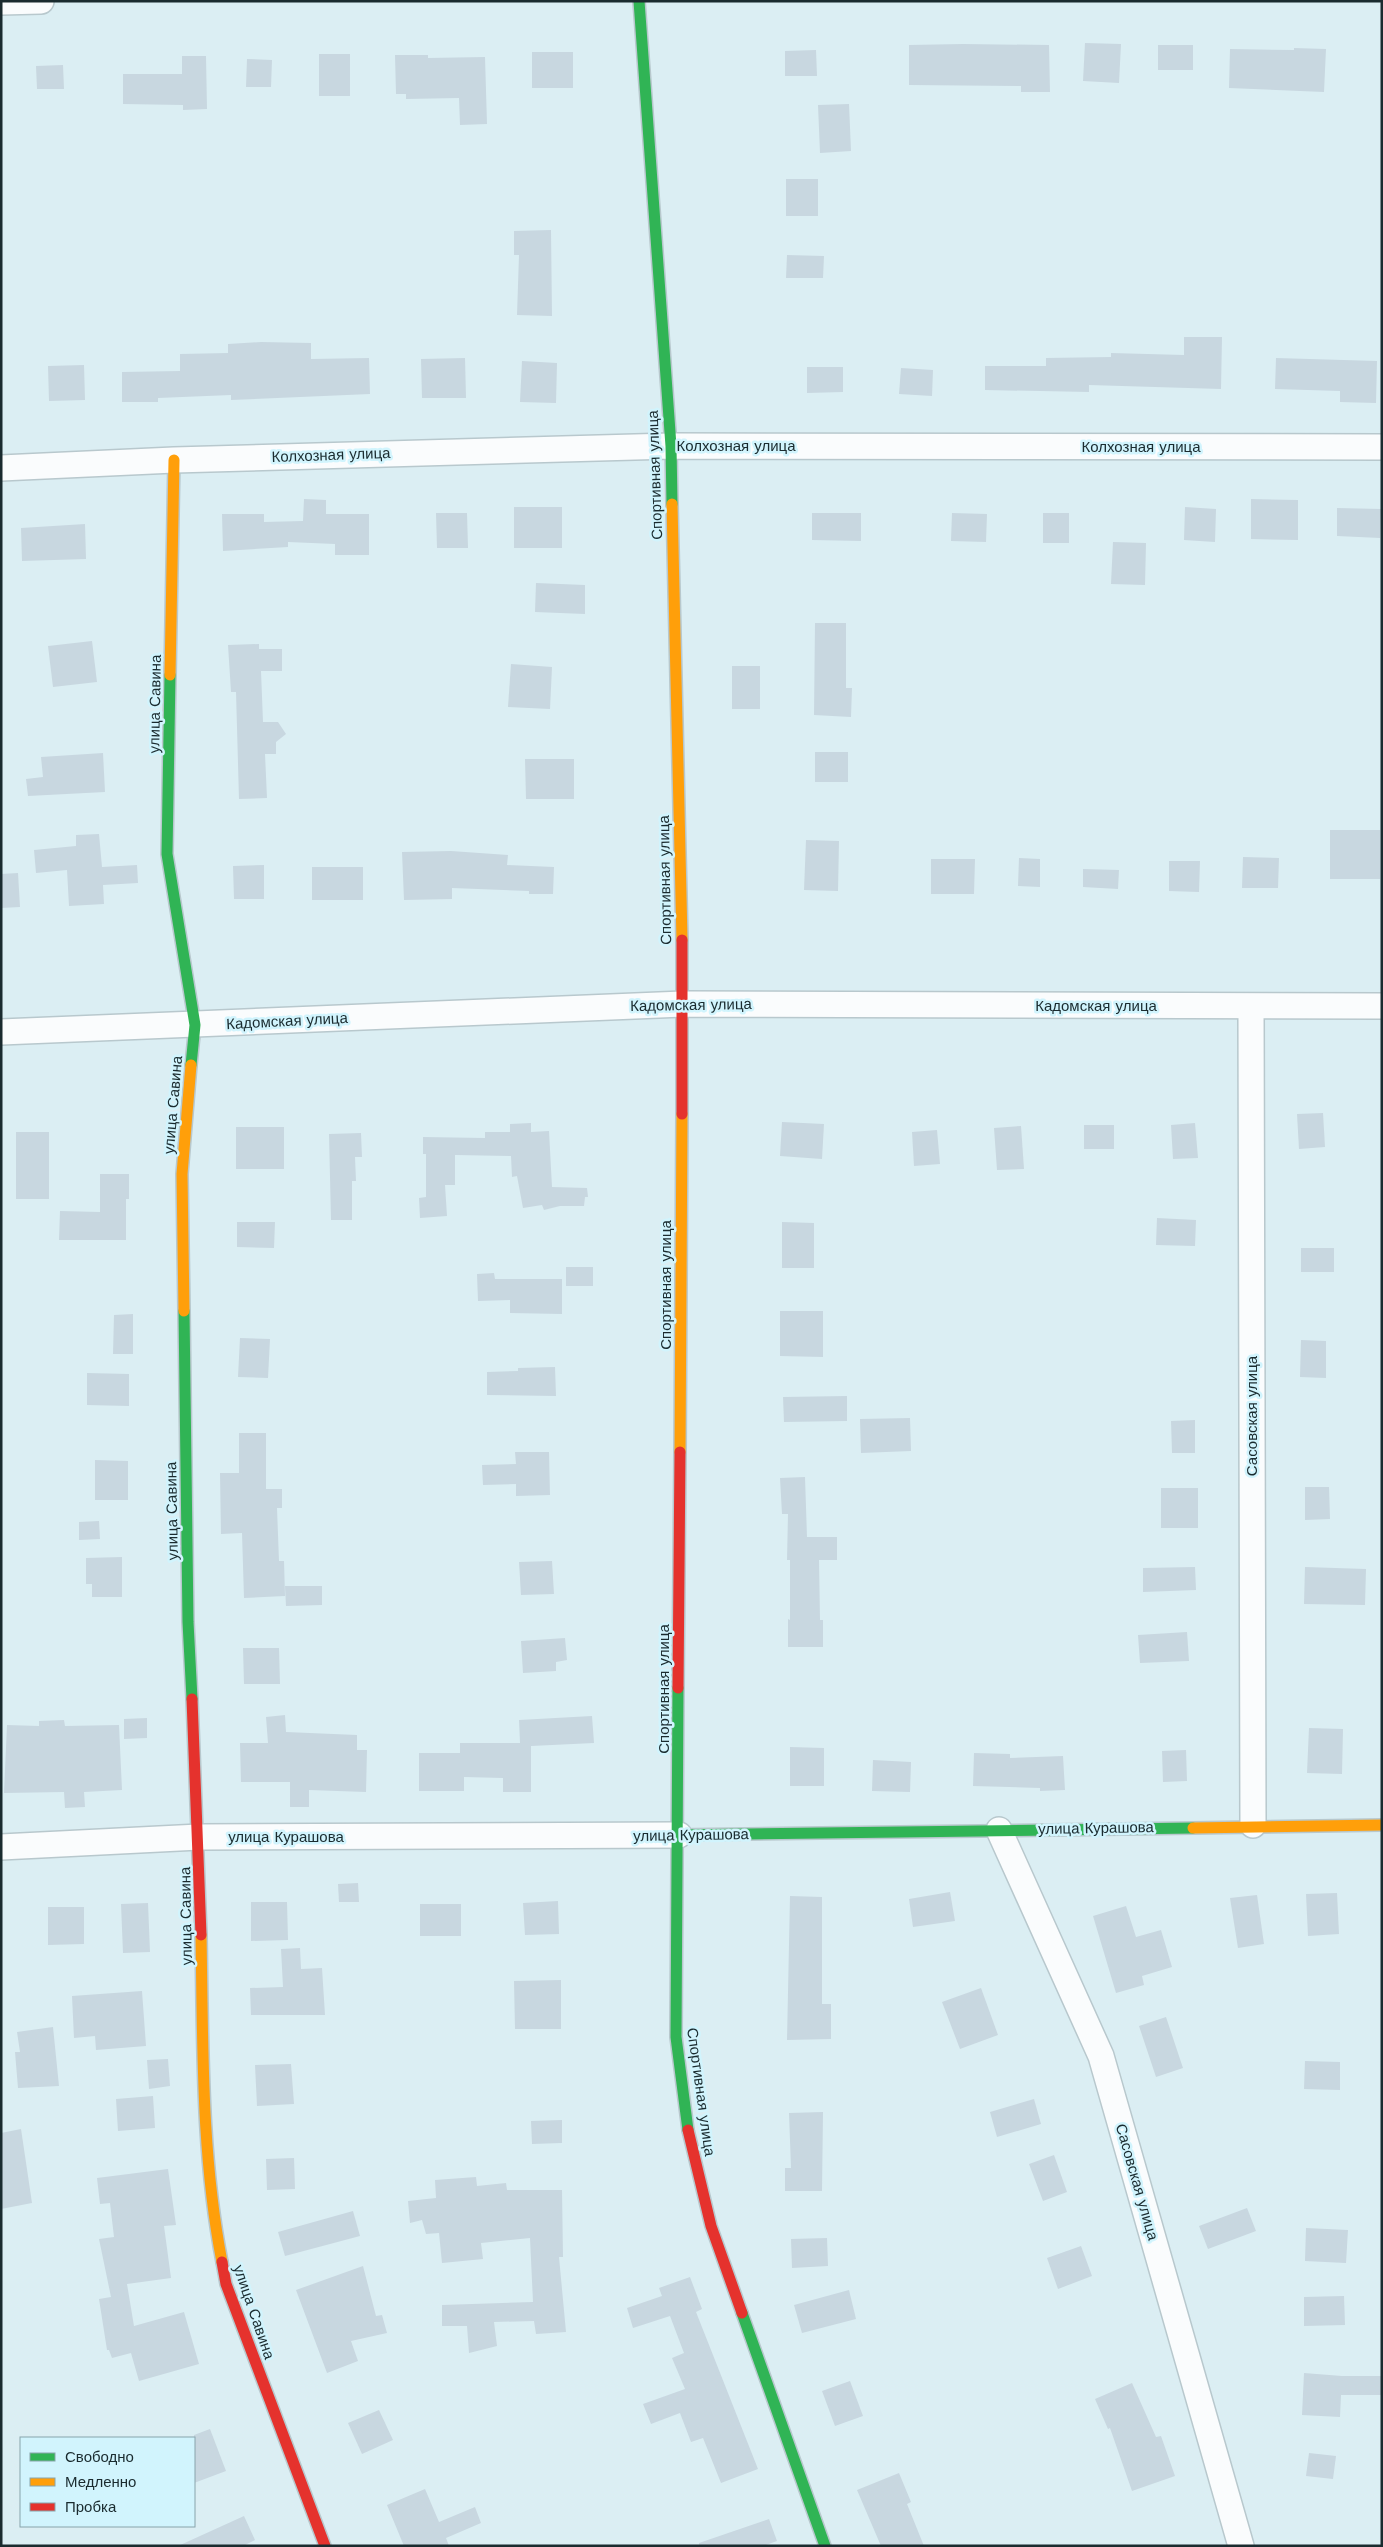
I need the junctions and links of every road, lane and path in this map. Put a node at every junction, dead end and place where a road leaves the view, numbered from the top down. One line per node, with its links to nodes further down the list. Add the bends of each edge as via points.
1 (41, 1): 3 (street)
2 (639, 1): 4 (street, Спортивная улица)
3 (1, 2)
4 (671, 446): 5 (street, Колхозная улица); 6 (street, Колхозная улица); 8 (street, Спортивная улица)
5 (1382, 447)
6 (174, 460): 7 (street, Колхозная улица); 11 (street, улица Савина, via 167,854)
7 (1, 468)
8 (683, 1004): 10 (street, Кадомская улица); 11 (street, Кадомская улица); 16 (street, Спортивная улица)
9 (1382, 1006): 10 (street, Кадомская улица)
10 (1251, 1007): 13 (street, Сасовская улица)
11 (195, 1025): 12 (street, Кадомская улица); 17 (street, улица Савина, via 182,1174 188,1622)
12 (1, 1032)
13 (1253, 1825): 14 (street, улица Курашова); 15 (street, улица Курашова)
14 (1382, 1825)
15 (999, 1830): 16 (street, улица Курашова); 21 (street, Сасовская улица, via 1101,2056)
16 (679, 1835): 17 (street, улица Курашова); 20 (street, Спортивная улица, via 676,2037 689,2135 711,2226)
17 (199, 1837): 18 (street, улица Курашова); 19 (street, улица Савина, via 205,2135 212,2212 226,2284)
18 (1, 1847)
19 (324, 2546)
20 (826, 2546)
21 (1241, 2546)

